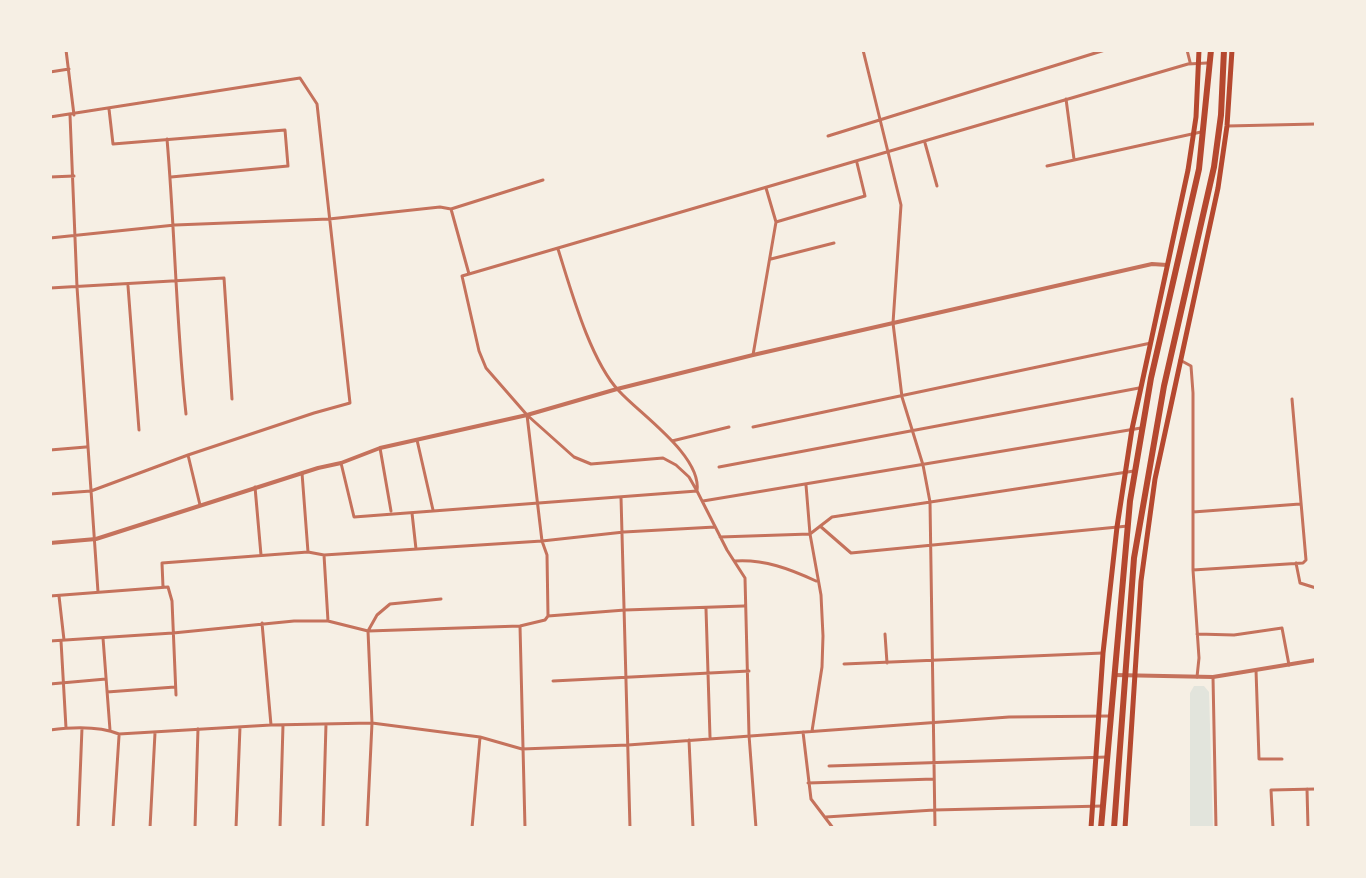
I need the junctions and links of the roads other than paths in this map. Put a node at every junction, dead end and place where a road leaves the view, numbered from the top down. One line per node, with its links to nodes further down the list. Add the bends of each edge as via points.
1 (66, 50): 12 (street)
2 (863, 50): 18 (street)
3 (1105, 50): 18 (street)
4 (1187, 50): 9 (street)
5 (1199, 50): 10 (main road)
6 (1211, 50): 11 (highway)
7 (1224, 50): 144 (highway, via 1214,167 1164,386 1139,525)
8 (1232, 50): 20 (main road)
9 (1190, 63): 10 (street); 14 (street)
10 (1198, 63): 11 (street); 22 (main road)
11 (1210, 63): 21 (highway)
12 (69, 69): 13 (street); 16 (street)
13 (50, 72)
14 (1066, 99): 25 (street); 27 (street)
15 (109, 109): 16 (street); 24 (street, via 113,144); 37 (street, via 300,78 317,104)
16 (72, 115): 17 (street); 30 (street)
17 (50, 117)
18 (879, 120): 23 (street); 26 (street)
19 (1316, 124): 20 (street)
20 (1227, 126): 54 (main road)
21 (1204, 132): 22 (street); 64 (highway)
22 (1194, 133): 27 (street); 45 (main road)
23 (828, 136)
24 (167, 139): 32 (street); 32 (street, via 285,130 288,166)
25 (925, 143): 26 (street); 34 (street)
26 (887, 154): 28 (street); 51 (street, via 901,205)
27 (1074, 160): 29 (street)
28 (857, 163): 35 (street); 38 (street, via 865,196)
29 (1047, 166)
30 (74, 176): 31 (street); 40 (street)
31 (50, 177)
32 (171, 177): 39 (street)
33 (543, 180): 36 (street)
34 (937, 186)
35 (766, 188): 38 (street); 43 (street)
36 (451, 209): 37 (street); 46 (street)
37 (329, 219): 39 (street); 73 (street, via 350,403)
38 (776, 222): 44 (street)
39 (175, 225): 40 (street); 47 (street)
40 (75, 236): 41 (street); 49 (street)
41 (50, 238)
42 (834, 243): 44 (street)
43 (558, 249): 46 (street); 56 (street, via 598,358)
44 (771, 259): 53 (street)
45 (1168, 265): 51 (street, via 1152,264); 52 (main road)
46 (469, 274): 61 (street, via 462,276 479,351 486,368)
47 (176, 282): 48 (street); 58 (street, via 224,278); 60 (street)
48 (128, 286): 49 (street); 66 (street)
49 (77, 287): 50 (street); 70 (street)
50 (50, 288)
51 (893, 323): 53 (street); 57 (street)
52 (1151, 343): 55 (main road); 57 (street)
53 (753, 355): 56 (street)
54 (1180, 360): 94 (street, via 1191,366); 145 (main road, via 1155,479 1141,581)
55 (1143, 387): 65 (main road); 67 (street)
56 (617, 389): 61 (street); 69 (street)
57 (902, 397): 63 (street); 67 (street)
58 (232, 399)
59 (1292, 399): 89 (street)
60 (186, 414)
61 (527, 415): 68 (street); 83 (street, via 574,457 591,464 663,458 683,471); 88 (street)
62 (729, 427): 69 (street)
63 (753, 427)
64 (1142, 428): 65 (street); 77 (highway)
65 (1133, 429): 75 (street); 79 (main road)
66 (139, 430)
67 (913, 431): 75 (street); 76 (street)
68 (417, 440): 71 (street); 91 (street)
69 (672, 441): 83 (street, via 693,468)
70 (87, 447): 72 (street); 82 (street)
71 (380, 448): 74 (street); 92 (street)
72 (50, 450)
73 (188, 455): 82 (street); 90 (street)
74 (341, 463): 78 (street); 92 (street, via 354,517)
75 (923, 465): 80 (street); 87 (street)
76 (719, 467)
77 (1134, 471): 79 (street); 96 (highway)
78 (302, 473): 81 (street); 107 (street)
79 (1125, 473): 87 (street); 98 (main road)
80 (806, 485): 86 (street); 100 (street)
81 (255, 487): 90 (street); 108 (street)
82 (91, 491): 84 (street); 102 (street)
83 (697, 491): 85 (street); 86 (street)
84 (50, 494)
85 (621, 497): 88 (street); 99 (street)
86 (703, 501): 97 (street)
87 (930, 502): 95 (street, via 832,517); 105 (street)
88 (537, 503): 91 (street); 103 (street)
89 (1300, 504): 94 (street); 111 (street, via 1306,560)
90 (200, 505): 102 (street)
91 (433, 510): 93 (street)
92 (391, 512): 93 (street)
93 (412, 512): 106 (street)
94 (1193, 512): 112 (street)
95 (820, 526): 100 (street); 105 (street, via 851,553)
96 (1128, 526): 98 (street); 143 (highway)
97 (715, 527): 99 (street); 101 (street)
98 (1117, 527): 105 (street); 134 (main road)
99 (624, 532): 103 (street); 122 (street)
100 (810, 534): 101 (street); 113 (street)
101 (720, 537): 110 (street)
102 (96, 539): 104 (street); 116 (street)
103 (542, 541): 106 (street); 123 (street)
104 (50, 543)
105 (930, 545): 135 (street)
106 (416, 549): 109 (street)
107 (308, 552): 108 (street); 109 (street)
108 (261, 555): 114 (street, via 162,563)
109 (324, 555): 124 (street)
110 (735, 561): 113 (street, via 775,565); 120 (street, via 745,578)
111 (1296, 563): 112 (street); 115 (street, via 1300,583)
112 (1193, 570): 130 (street)
113 (818, 581): 169 (street, via 822,667)
114 (163, 587): 116 (street); 128 (street, via 168,587 172,601)
115 (1316, 588)
116 (98, 592): 117 (street)
117 (59, 595): 118 (street); 132 (street)
118 (50, 596)
119 (441, 599): 127 (street, via 390,604)
120 (744, 606): 121 (street); 141 (street)
121 (706, 609): 122 (street); 142 (street)
122 (625, 610): 123 (street); 146 (street)
123 (548, 616): 126 (street)
124 (328, 621): 125 (street); 127 (street)
125 (262, 623): 128 (street); 161 (street)
126 (520, 626): 127 (street); 178 (street)
127 (368, 631): 158 (street)
128 (173, 633): 131 (street); 153 (street)
129 (885, 634): 137 (street)
130 (1197, 634): 139 (street, via 1282,628); 147 (street)
131 (103, 638): 132 (street); 149 (street)
132 (62, 640): 133 (street); 151 (street)
133 (50, 641)
134 (1103, 653): 135 (street); 156 (main road)
135 (933, 660): 137 (street); 159 (street)
136 (1316, 660): 139 (street)
137 (887, 663): 138 (street)
138 (844, 664)
139 (1289, 665): 140 (street)
140 (1256, 670): 148 (street); 181 (street, via 1259,759)
141 (749, 671): 142 (street); 173 (street)
142 (709, 674): 146 (street); 175 (street)
143 (1114, 675): 144 (street); 157 (highway)
144 (1126, 676): 145 (street); 209 (highway)
145 (1136, 676): 147 (street); 210 (main road)
146 (626, 677): 150 (street); 177 (street)
147 (1197, 677): 148 (street)
148 (1213, 677): 211 (street)
149 (106, 679): 151 (street); 154 (street)
150 (553, 681)
151 (64, 683): 152 (street); 164 (street)
152 (50, 684)
153 (176, 687): 154 (street); 155 (street)
154 (107, 692): 168 (street)
155 (176, 695)
156 (1099, 716): 157 (street); 159 (street); 179 (main road)
157 (1110, 716): 180 (highway)
158 (372, 723): 160 (street); 174 (street); 199 (street)
159 (932, 723): 169 (street); 182 (street)
160 (326, 724): 162 (street); 198 (street)
161 (271, 725): 162 (street); 163 (street)
162 (283, 725): 197 (street)
163 (240, 727): 166 (street); 196 (street)
164 (66, 728): 165 (street); 167 (street)
165 (82, 728): 168 (street); 192 (street)
166 (198, 729): 171 (street); 195 (street)
167 (50, 730)
168 (110, 730): 172 (street)
169 (812, 731): 170 (street)
170 (803, 732): 173 (street); 185 (street)
171 (155, 733): 172 (street); 194 (street)
172 (119, 734): 193 (street)
173 (749, 735): 175 (street); 204 (street)
174 (480, 737): 178 (street); 200 (street)
175 (710, 738): 176 (street)
176 (689, 740): 177 (street); 203 (street)
177 (628, 745): 178 (street); 202 (street)
178 (522, 749): 201 (street)
179 (1097, 756): 180 (street); 182 (street); 188 (main road)
180 (1107, 757): 189 (highway)
181 (1282, 759)
182 (934, 761): 183 (street); 184 (street)
183 (829, 766)
184 (934, 779): 185 (street); 190 (street)
185 (808, 783): 191 (street, via 811,799)
186 (1307, 789): 187 (street); 212 (street, via 1271,790); 213 (street)
187 (1316, 789)
188 (1093, 806): 189 (street); 190 (street); 207 (main road)
189 (1103, 806): 208 (highway)
190 (934, 810): 191 (street); 206 (street)
191 (826, 817): 205 (street)
192 (78, 828)
193 (113, 828)
194 (150, 828)
195 (195, 828)
196 (236, 828)
197 (280, 828)
198 (323, 828)
199 (367, 828)
200 (472, 828)
201 (525, 828)
202 (630, 828)
203 (693, 828)
204 (756, 828)
205 (833, 828)
206 (935, 828)
207 (1091, 828)
208 (1101, 828)
209 (1114, 828)
210 (1125, 828)
211 (1216, 828)
212 (1273, 828)
213 (1308, 828)

